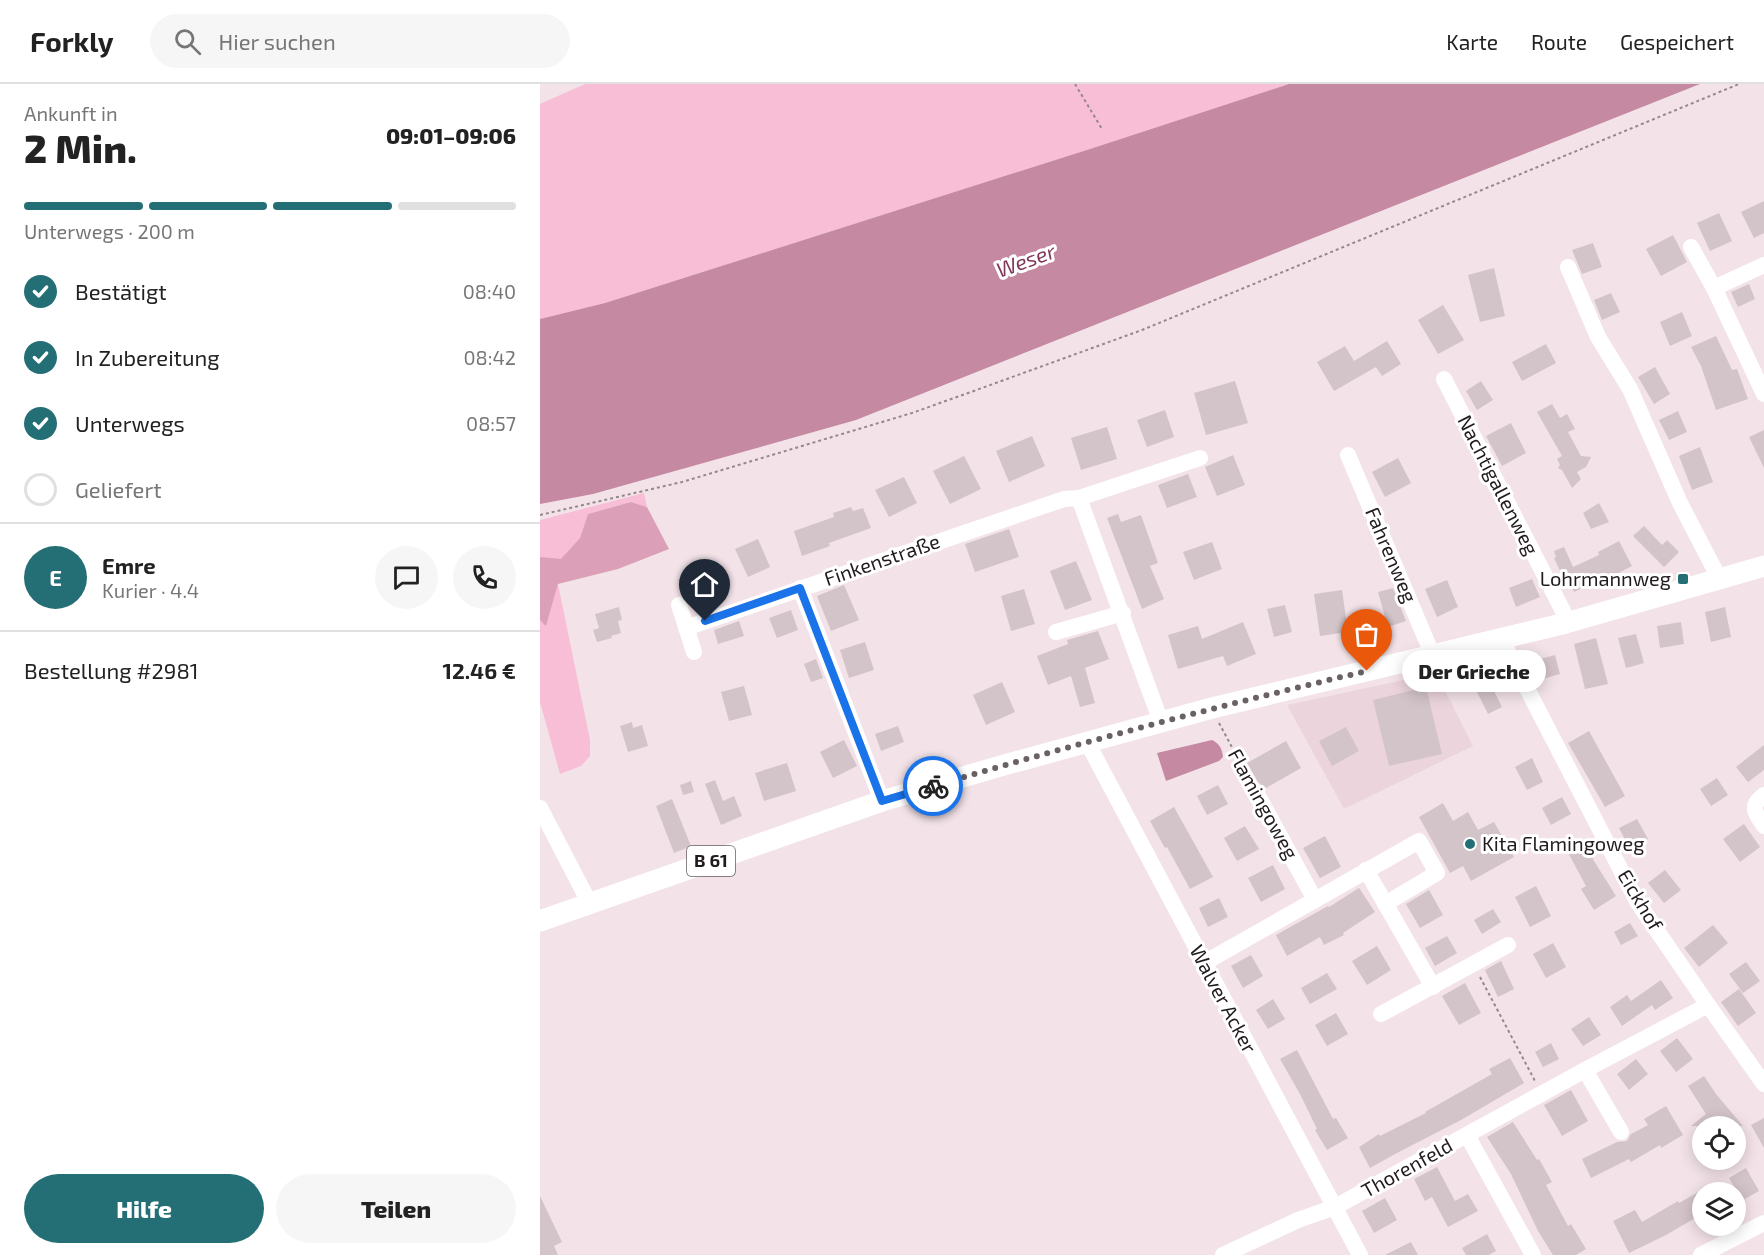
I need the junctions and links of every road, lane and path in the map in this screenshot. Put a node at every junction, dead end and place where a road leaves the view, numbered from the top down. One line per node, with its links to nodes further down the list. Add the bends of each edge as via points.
1 (1075, 84): 3 (path)
2 (1739, 84): 13 (path, via 1142,330 972,392 682,482)
3 (1102, 129)
4 (1691, 247): 7 (street)
5 (1764, 265): 7 (street)
6 (1568, 267): 15 (street)
7 (1714, 288): 9 (street)
8 (1444, 380): 19 (street, Nachtigallenweg)
9 (1764, 394)
10 (1348, 455): 24 (street, Fahrenweg)
11 (1200, 458): 12 (street, Finkenstraße)
12 (1079, 498): 16 (street, Finkenstraße, via 1064,499); 18 (street)
13 (540, 515)
14 (1764, 566): 15 (main road, B 61)
15 (1720, 580): 19 (main road, B 61)
16 (800, 588): 20 (street, Finkenstraße); 30 (street)
17 (679, 605): 20 (street)
18 (1123, 613): 21 (street); 26 (street)
19 (1566, 623): 22 (main road, B 61)
20 (686, 628): 23 (street)
21 (1056, 632)
22 (1504, 639): 24 (main road, B 61); 42 (street, Eickhof, via 1638,903)
23 (694, 652)
24 (1433, 656): 25 (main road, B 61)
25 (1212, 708): 26 (main road, B 61); 28 (path, Flamingoweg)
26 (1161, 722): 27 (main road, B 61)
27 (1087, 742): 30 (main road, B 61); 39 (street, Walver Acker)
28 (1256, 792): 34 (street, Flamingoweg)
29 (1764, 795): 32 (street, via 1754,807)
30 (882, 801): 35 (main road, B 61)
31 (540, 808): 35 (street)
32 (1764, 826)
33 (1366, 870): 34 (street); 36 (street); 36 (street, via 1419,841 1437,873)
34 (1315, 900): 39 (street)
35 (590, 904): 37 (main road, B 61)
36 (1385, 904): 41 (street)
37 (540, 921)
38 (1508, 945): 40 (street)
39 (1204, 963): 49 (street, Walver Acker)
40 (1473, 964): 41 (street); 46 (path)
41 (1432, 987): 43 (street)
42 (1708, 1005): 44 (street, Thorenfeld); 45 (street, Eickhof)
43 (1381, 1014)
44 (1585, 1070): 46 (street, Thorenfeld); 47 (street)
45 (1764, 1084)
46 (1542, 1094): 48 (street, Thorenfeld)
47 (1621, 1132)
48 (1467, 1135): 49 (street, Thorenfeld); 53 (street)
49 (1335, 1207): 51 (street, Thorenfeld); 52 (street, Walver Acker)
50 (1764, 1223): 54 (street)
51 (1223, 1255)
52 (1360, 1255)
53 (1533, 1255)
54 (1703, 1255)

